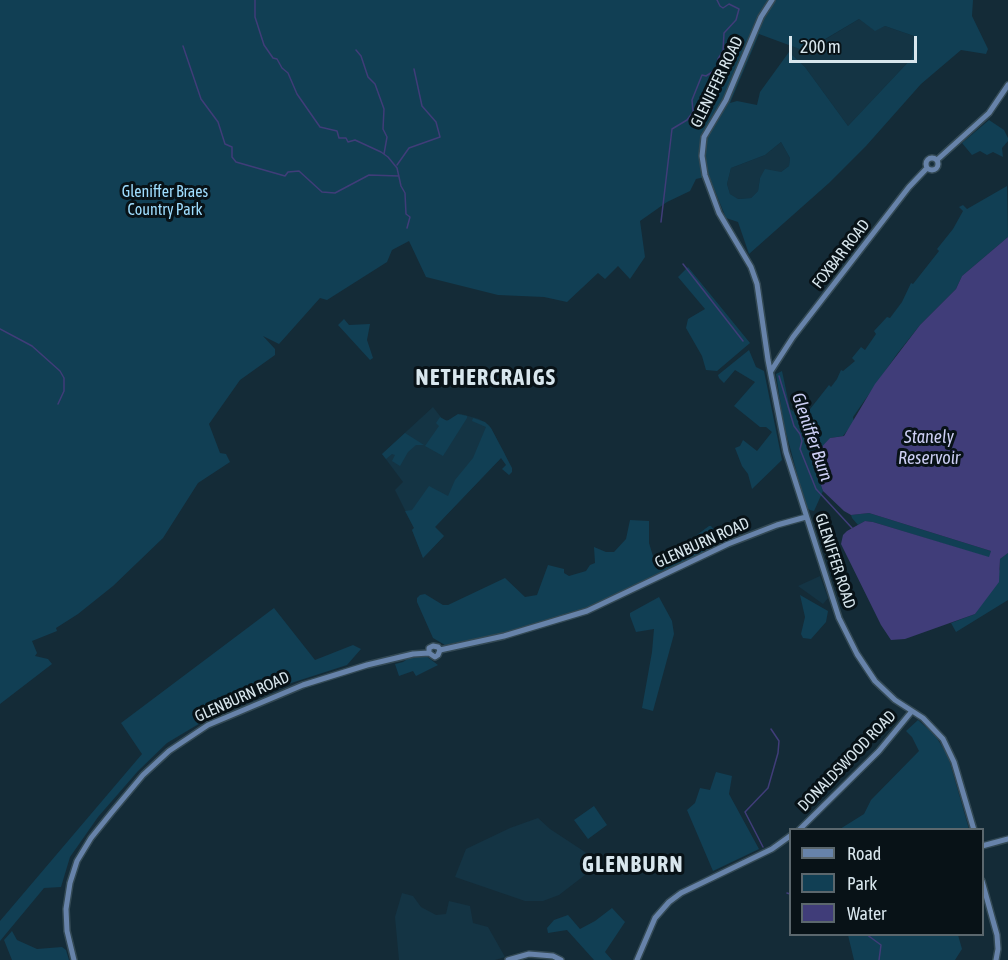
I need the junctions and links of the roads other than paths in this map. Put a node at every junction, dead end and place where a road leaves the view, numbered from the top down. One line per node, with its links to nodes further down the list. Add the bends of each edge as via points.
1 (772, 0): 3 (street, GLENIFFER ROAD, via 704,137 702,156 719,213 754,275)
2 (1008, 86): 4 (street, FOXBAR ROAD, via 989,113 937,160 937,169 927,168 909,187)
3 (766, 351): 4 (street); 5 (street, GLENIFFER ROAD)
4 (779, 358): 5 (street, FOXBAR ROAD)
5 (771, 370): 6 (street, GLENIFFER ROAD, via 786,452)
6 (806, 517): 7 (street, GLENIFFER ROAD, via 837,614 854,649 886,693); 14 (street, GLENBURN ROAD, via 728,544 587,611 504,636 440,650 433,646 429,653 367,665 303,685 208,725 169,751 143,775 77,861 66,909)
7 (912, 711): 8 (street, DONALDSWOOD ROAD, via 879,751); 9 (street, GLENIFFER ROAD, via 935,729 949,749)
8 (801, 828)
9 (973, 828)
10 (789, 837): 17 (street, via 669,902 655,918)
11 (1008, 839): 12 (street)
12 (984, 845)
13 (984, 887): 18 (street, via 997,935)
14 (74, 960)
15 (508, 960): 16 (street, via 545,954)
16 (561, 960)
17 (637, 960)
18 (996, 960)

